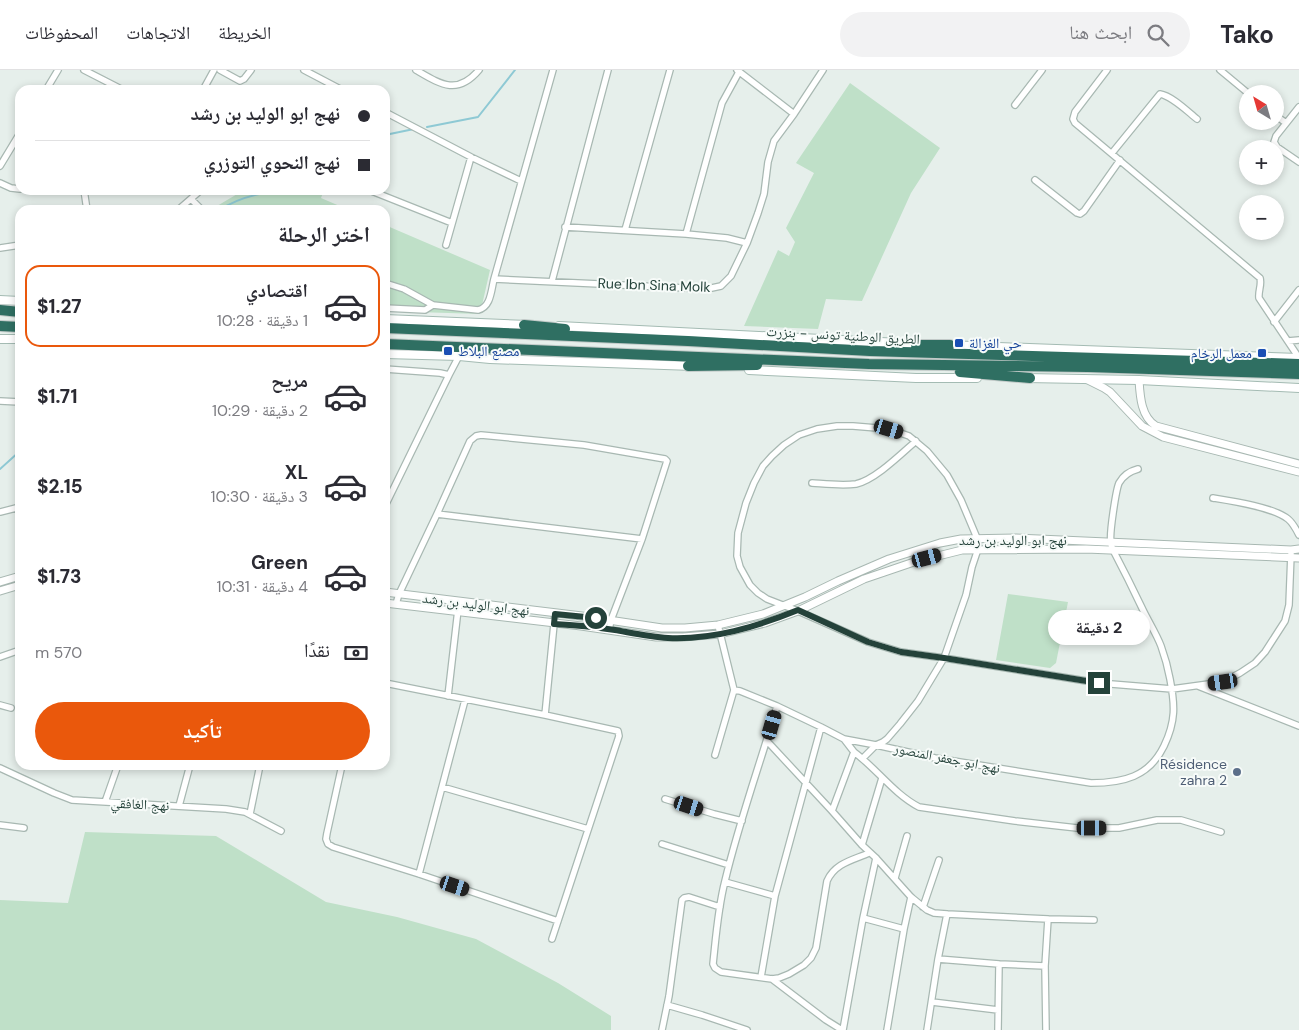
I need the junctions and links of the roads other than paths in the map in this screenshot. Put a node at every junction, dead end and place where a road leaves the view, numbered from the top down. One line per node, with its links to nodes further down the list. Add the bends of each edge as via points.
1 (58, 70): 17 (street)
2 (84, 70): 18 (street)
3 (214, 70): 19 (street)
4 (220, 70): 5 (street, via 240,81)
5 (251, 70)
6 (304, 70): 20 (street)
7 (416, 70): 8 (street, via 437,82 454,85 471,79)
8 (479, 70)
9 (553, 70): 35 (street)
10 (608, 70): 44 (street)
11 (670, 70): 45 (street)
12 (823, 70): 24 (street, Rue Ibn Sina Molk)
13 (1042, 70): 22 (street)
14 (1107, 70): 29 (street, via 1073,119)
15 (1220, 70): 21 (street)
16 (738, 71): 24 (street); 46 (street, via 722,103)
17 (49, 85)
18 (110, 85)
19 (206, 85)
20 (328, 85)
21 (1239, 85)
22 (1015, 105)
23 (1299, 107): 27 (street)
24 (794, 114): 47 (street, Rue Ibn Sina Molk, via 774,141 764,194)
25 (390, 115): 30 (street)
26 (1197, 119): 29 (street, via 1160,94)
27 (1286, 123): 32 (street, via 1274,139 1275,145)
28 (15, 141): 33 (street)
29 (1112, 153): 31 (street)
30 (471, 157): 35 (street); 43 (street)
31 (1120, 160): 34 (street, via 1080,214); 62 (street, via 1260,278 1258,295)
32 (1299, 162)
33 (0, 166)
34 (1035, 180)
35 (522, 181): 51 (street)
36 (0, 182): 37 (street)
37 (15, 188)
38 (195, 195): 40 (street)
39 (382, 195): 43 (street)
40 (191, 199): 41 (street); 42 (street)
41 (184, 205)
42 (197, 205)
43 (452, 223): 48 (street)
44 (565, 228): 45 (street); 52 (street)
45 (625, 230): 46 (street)
46 (686, 234): 47 (street)
47 (747, 243): 52 (street, Rue Ibn Sina Molk, via 731,276 721,286 707,289)
48 (446, 244)
49 (15, 246): 50 (street)
50 (0, 248)
51 (494, 279): 52 (street, Rue Ibn Sina Molk); 57 (street, via 489,301 483,309)
52 (552, 281)
53 (390, 285): 57 (street)
54 (1299, 290): 62 (street)
55 (0, 300): 56 (main road)
56 (15, 301)
57 (433, 305): 58 (street, via 425,310)
58 (390, 308)
59 (0, 310): 60 (highway)
60 (15, 312)
61 (390, 319): 63 (main road)
62 (1274, 322): 71 (street)
63 (524, 325): 70 (highway); 74 (main road)
64 (0, 326): 65 (highway)
65 (15, 327)
66 (390, 328): 70 (highway, الطريق الوطنية تونس - بنزرت)
67 (0, 339): 68 (main road)
68 (15, 340)
69 (1299, 340): 71 (street)
70 (688, 341): 73 (highway, الطريق الوطنية تونس - بنزرت)
71 (1288, 341): 77 (street)
72 (390, 344): 78 (highway, الطريق الوطنية تونس - بنزرت)
73 (756, 345): 74 (highway); 81 (highway, الطريق الوطنية تونس - بنزرت)
74 (950, 345): 77 (main road)
75 (390, 354): 76 (main road)
76 (459, 356): 79 (main road); 82 (street)
77 (1299, 358)
78 (873, 364): 79 (highway); 81 (highway, الطريق الوطنية تونس - بنزرت); 83 (highway)
79 (688, 366): 83 (main road, via 916,378)
80 (390, 369): 82 (street)
81 (1299, 369)
82 (449, 375): 94 (street)
83 (1030, 378): 84 (main road)
84 (1086, 379): 85 (main road); 92 (street, via 1110,392 1142,426 1156,434)
85 (1139, 380): 86 (main road); 90 (street, via 1143,409 1156,426)
86 (1299, 388)
87 (0, 401): 88 (street)
88 (15, 402)
89 (916, 441): 93 (street, via 864,481 845,485); 100 (street, via 947,476); 117 (street, via 889,429 837,426 816,429 784,445 763,466 742,518 737,556 744,577 754,589 767,599)
90 (1299, 464)
91 (1138, 469): 102 (street, via 1129,472 1119,483)
92 (1299, 472)
93 (812, 483)
94 (390, 496)
95 (1213, 498): 99 (street, via 1282,514)
96 (15, 508): 97 (street)
97 (0, 512)
98 (437, 514): 101 (street); 101 (street, via 470,441 476,436 584,445 665,459 667,462); 113 (street)
99 (1299, 535)
100 (977, 538): 102 (street, نهج ابو الوليد بن رشد); 103 (street); 117 (street, نهج ابو الوليد بن رشد, via 940,544 889,560)
101 (642, 539): 121 (street)
102 (1110, 541): 105 (street, نهج ابو جعفر المنصور); 106 (street, نهج ابو الوليد بن رشد)
103 (978, 549): 105 (street, نهج ابو الوليد بن رشد); 118 (street, نهج ابو الوليد بن رشد, via 939,555 891,570); 128 (street)
104 (1299, 549): 106 (street, نهج ابو الوليد بن رشد)
105 (1113, 550): 107 (street, نهج ابو الوليد بن رشد); 131 (street, نهج ابو جعفر المنصور, via 1161,645)
106 (1290, 550): 107 (street)
107 (1295, 558): 130 (street, via 1285,621 1265,652 1255,663 1223,682)
108 (15, 578): 109 (street)
109 (0, 582)
110 (15, 586): 111 (street)
111 (0, 591)
112 (390, 593): 113 (street, نهج ابو الوليد بن رشد)
113 (399, 594): 114 (street, نهج ابو الوليد بن رشد); 116 (street)
114 (459, 601): 119 (street); 120 (street, نهج ابو الوليد بن رشد)
115 (390, 603): 116 (street, نهج ابو الوليد بن رشد)
116 (396, 604): 119 (street, نهج ابو الوليد بن رشد)
117 (785, 606): 118 (street); 123 (street, نهج ابو الوليد بن رشد)
118 (798, 610): 125 (street, نهج ابو الوليد بن رشد, via 765,623); 128 (street, via 885,648)
119 (457, 611): 122 (street, نهج ابو الوليد بن رشد); 133 (street)
120 (555, 614): 121 (street, نهج ابو الوليد بن رشد); 122 (street)
121 (611, 620): 123 (street, نهج ابو الوليد بن رشد, via 673,629); 124 (street)
122 (554, 624): 124 (street, نهج ابو الوليد بن رشد); 138 (street)
123 (718, 624): 125 (street)
124 (609, 630): 125 (street, نهج ابو الوليد بن رشد, via 669,638)
125 (720, 634): 132 (street)
126 (15, 652): 127 (street)
127 (0, 657)
128 (944, 658): 131 (street, via 1099,683); 143 (street, via 900,724 887,739)
129 (390, 684): 133 (street)
130 (1196, 686): 131 (street); 140 (street)
131 (1172, 688): 143 (street, نهج ابو جعفر المنصور, via 1174,719 1160,755 1144,771 1116,782 1067,780 935,758)
132 (734, 690): 136 (street, نهج ابو جعفر المنصور); 145 (street)
133 (448, 696): 134 (street)
134 (465, 700): 138 (street); 154 (street)
135 (0, 705): 137 (street)
136 (777, 706): 139 (street, نهج ابو جعفر المنصور); 142 (street)
137 (11, 708)
138 (545, 715): 163 (street, via 619,733)
139 (821, 726): 141 (street, نهج ابو جعفر المنصور); 153 (street)
140 (1299, 726)
141 (844, 739): 143 (street, نهج ابو جعفر المنصور); 144 (street)
142 (767, 741): 153 (street); 160 (street)
143 (876, 744): 146 (street)
144 (854, 752): 146 (street); 158 (street)
145 (715, 755)
146 (863, 758): 152 (street)
147 (0, 768): 156 (street, نهج الغافقي, via 72,800)
148 (116, 770): 156 (street)
149 (189, 770): 157 (street)
150 (259, 770): 159 (street)
151 (341, 770): 173 (street, via 327,833 328,844)
152 (882, 778): 165 (street, via 919,807 1070,828 1119,828 1157,820 1181,820); 168 (street)
153 (806, 783): 158 (street); 176 (street)
154 (442, 787): 163 (street); 173 (street)
155 (665, 799): 160 (street)
156 (106, 802): 157 (street, نهج الغافقي)
157 (179, 806): 159 (street, نهج الغافقي)
158 (832, 811): 168 (street)
159 (250, 814): 164 (street, نهج الغافقي)
160 (742, 821): 172 (street)
161 (0, 825): 162 (street)
162 (24, 828)
163 (588, 830): 184 (street)
164 (281, 831)
165 (1221, 832)
166 (908, 836): 174 (street)
167 (662, 844): 172 (street)
168 (862, 845): 169 (street)
169 (870, 852): 170 (street); 191 (street, via 834,869 830,875 818,940 811,958 796,971)
170 (876, 858): 174 (street); 181 (street)
171 (939, 860): 179 (street)
172 (729, 865): 175 (street)
173 (419, 874): 184 (street)
174 (895, 878): 177 (street)
175 (725, 882): 176 (street); 178 (street)
176 (775, 896): 190 (street)
177 (911, 896): 179 (street); 185 (street)
178 (720, 907): 190 (street, via 715,968 721,972); 193 (street, via 689,898 682,900)
179 (923, 907): 180 (street, via 934,913)
180 (947, 914): 182 (street); 187 (street)
181 (863, 918): 185 (street); 197 (street)
182 (1048, 919): 183 (street); 189 (street)
183 (1094, 920)
184 (558, 921): 186 (street)
185 (904, 929): 198 (street)
186 (552, 939)
187 (938, 959): 188 (street); 192 (street)
188 (999, 964): 189 (street); 194 (street)
189 (1045, 966): 201 (street)
190 (761, 977): 191 (street)
191 (772, 978): 197 (street)
192 (932, 1002): 194 (street); 199 (street)
193 (667, 1005): 195 (street); 196 (street)
194 (998, 1010): 200 (street)
195 (662, 1030)
196 (747, 1030)
197 (843, 1030)
198 (887, 1030)
199 (927, 1030)
200 (998, 1030)
201 (1046, 1030)

